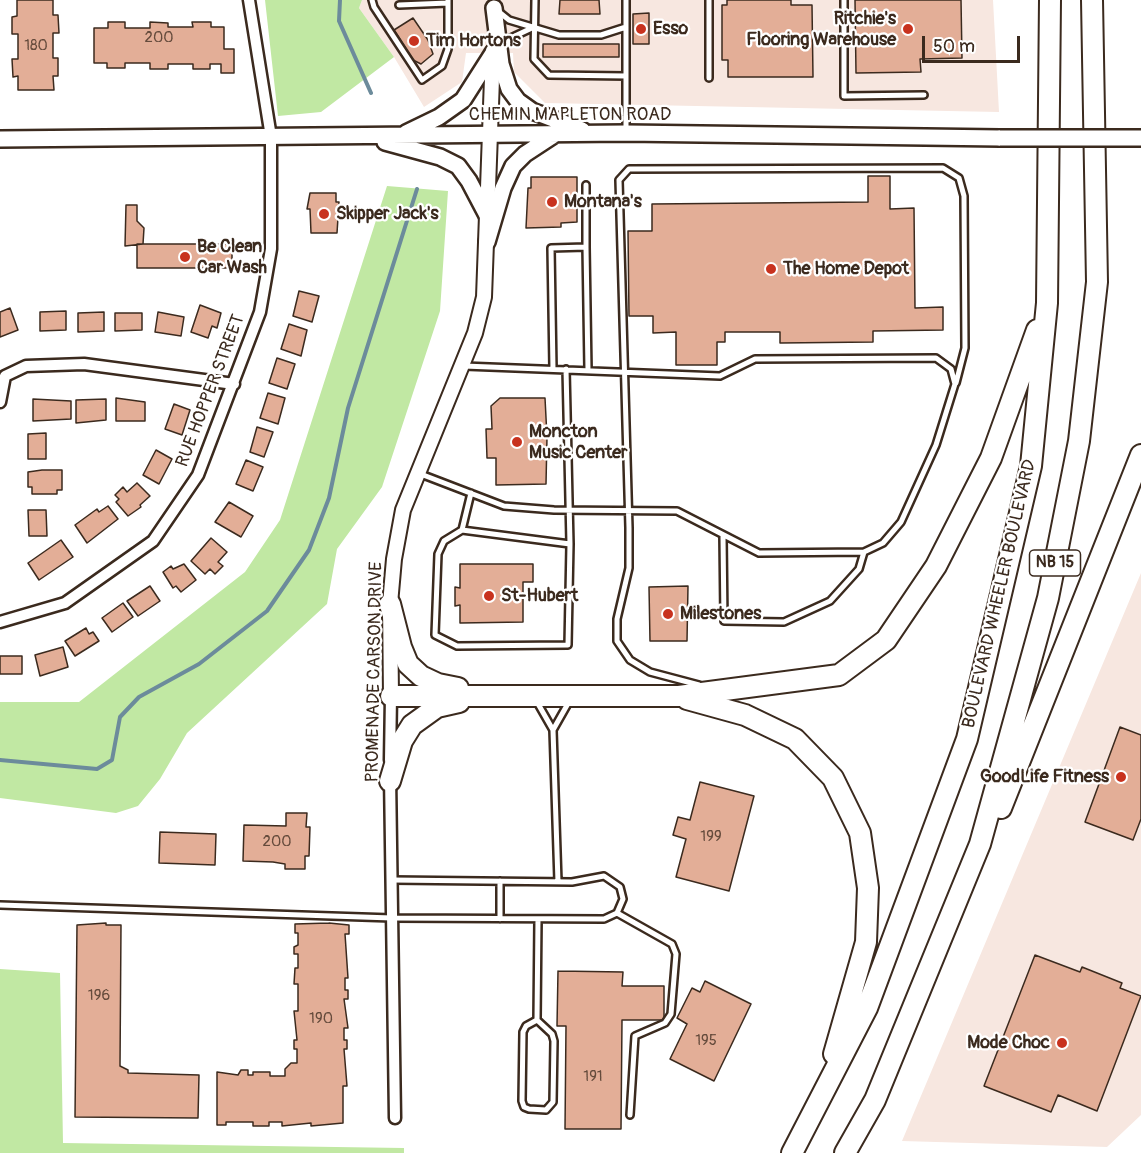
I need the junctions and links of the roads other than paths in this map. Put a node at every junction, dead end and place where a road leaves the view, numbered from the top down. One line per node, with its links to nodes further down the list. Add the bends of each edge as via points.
1 (249, 0): 24 (street, RUE HOPPER STREET)
2 (372, 0): 9 (lane, via 422,80 442,66 448,49)
3 (535, 0): 12 (lane)
4 (626, 0): 13 (lane)
5 (709, 0): 16 (lane)
6 (844, 0): 17 (lane, via 844,96)
7 (1050, 0): 31 (highway, BOULEVARD WHEELER BOULEVARD / NB 15)
8 (1092, 0): 68 (highway, NB 15, via 1097,282 1078,441 1048,598 980,844)
9 (448, 2): 11 (lane)
10 (494, 4): 12 (lane, via 509,20); 14 (main road)
11 (399, 5)
12 (534, 27): 13 (lane, via 560,34 601,35); 14 (lane); 15 (lane, via 534,59 549,75)
13 (626, 27): 15 (lane)
14 (496, 48): 20 (main road, via 509,88 518,101 532,111); 21 (street, PROMENADE CARSON DRIVE); 23 (main road, via 477,81 454,108)
15 (626, 76): 18 (lane)
16 (709, 78)
17 (924, 95)
18 (626, 133): 20 (main road, CHEMIN MAPLETON ROAD); 25 (main road, CHEMIN MAPLETON ROAD, bridge)
19 (556, 134): 20 (main road, CHEMIN MAPLETON ROAD); 21 (main road, CHEMIN MAPLETON ROAD); 29 (main road, via 513,166)
20 (590, 134)
21 (491, 135): 23 (main road, CHEMIN MAPLETON ROAD); 28 (street, PROMENADE CARSON DRIVE)
22 (362, 136): 23 (main road, CHEMIN MAPLETON ROAD); 24 (main road, CHEMIN MAPLETON ROAD); 28 (main road, via 441,157 458,166)
23 (400, 136)
24 (271, 137): 26 (main road, CHEMIN MAPLETON ROAD); 37 (street, RUE HOPPER STREET, via 271,249 260,312)
25 (1141, 138)
26 (0, 139)
27 (586, 185): 30 (lane)
28 (489, 219): 29 (street, PROMENADE CARSON DRIVE)
29 (487, 242): 32 (street, PROMENADE CARSON DRIVE, via 484,297)
30 (586, 247): 33 (lane, via 551,248); 35 (lane)
31 (1047, 303): 51 (highway, via 991,458 936,566 886,640 839,675); 72 (highway, BOULEVARD WHEELER BOULEVARD / NB 15, via 1031,466 967,739 867,1008)
32 (463, 365): 33 (lane); 41 (street, PROMENADE CARSON DRIVE)
33 (553, 369): 34 (lane)
34 (566, 369): 35 (lane); 43 (lane)
35 (588, 370): 36 (lane)
36 (623, 370): 38 (lane, via 720,375 755,359 936,358 951,369); 38 (lane, via 619,180 629,169 943,168 959,178 964,196 965,348); 44 (lane)
37 (234, 384): 39 (street, via 84,364 26,366 5,376); 50 (street, RUE HOPPER STREET, via 198,475 153,541 65,603)
38 (956, 384): 48 (lane, via 936,445 901,522 883,543)
39 (0, 402)
40 (1141, 455): 68 (highway, via 907,1044)
41 (416, 472): 42 (lane); 49 (street, PROMENADE CARSON DRIVE, via 403,510)
42 (471, 494): 43 (lane, via 504,506); 45 (lane)
43 (568, 510): 44 (lane); 47 (lane)
44 (627, 510): 46 (lane, via 677,511); 51 (lane, via 629,568 617,619 617,641 630,660 650,672 693,684)
45 (462, 530): 47 (lane); 47 (lane, via 444,541 438,554 435,635 457,645 568,645)
46 (723, 536): 48 (lane, via 759,553); 48 (lane, via 724,621 784,622 830,601 859,569)
47 (570, 544)
48 (864, 552)
49 (390, 604): 52 (highway, via 408,664 438,684); 54 (street, PROMENADE CARSON DRIVE)
50 (0, 622)
51 (742, 688): 56 (highway)
52 (487, 694): 53 (highway); 54 (highway); 58 (highway, via 437,707 412,725 402,741)
53 (533, 695): 55 (highway); 57 (lane)
54 (391, 696): 58 (street, PROMENADE CARSON DRIVE)
55 (572, 696): 56 (highway); 57 (lane)
56 (679, 696): 71 (highway, via 745,715 795,740 833,778 860,834 868,888 866,942 834,1054)
57 (553, 730): 61 (lane)
58 (390, 781): 59 (street, PROMENADE CARSON DRIVE)
59 (392, 880): 60 (lane); 64 (street, PROMENADE CARSON DRIVE)
60 (500, 881): 61 (lane); 65 (lane)
61 (558, 882): 63 (lane, via 611,878 623,893)
62 (0, 905): 64 (lane)
63 (617, 913): 66 (lane, via 604,919); 69 (lane, via 672,944 676,954 671,1014 666,1023 635,1036)
64 (392, 918): 65 (lane); 70 (street, PROMENADE CARSON DRIVE)
65 (500, 919): 66 (lane)
66 (538, 919): 67 (lane)
67 (537, 1020): 67 (lane, via 523,1032 522,1101 529,1109 546,1110 553,1102 555,1041)
68 (875, 1100): 73 (highway, NB 15)
69 (630, 1115)
70 (395, 1118)
71 (783, 1153)
72 (792, 1153)
73 (845, 1153)

